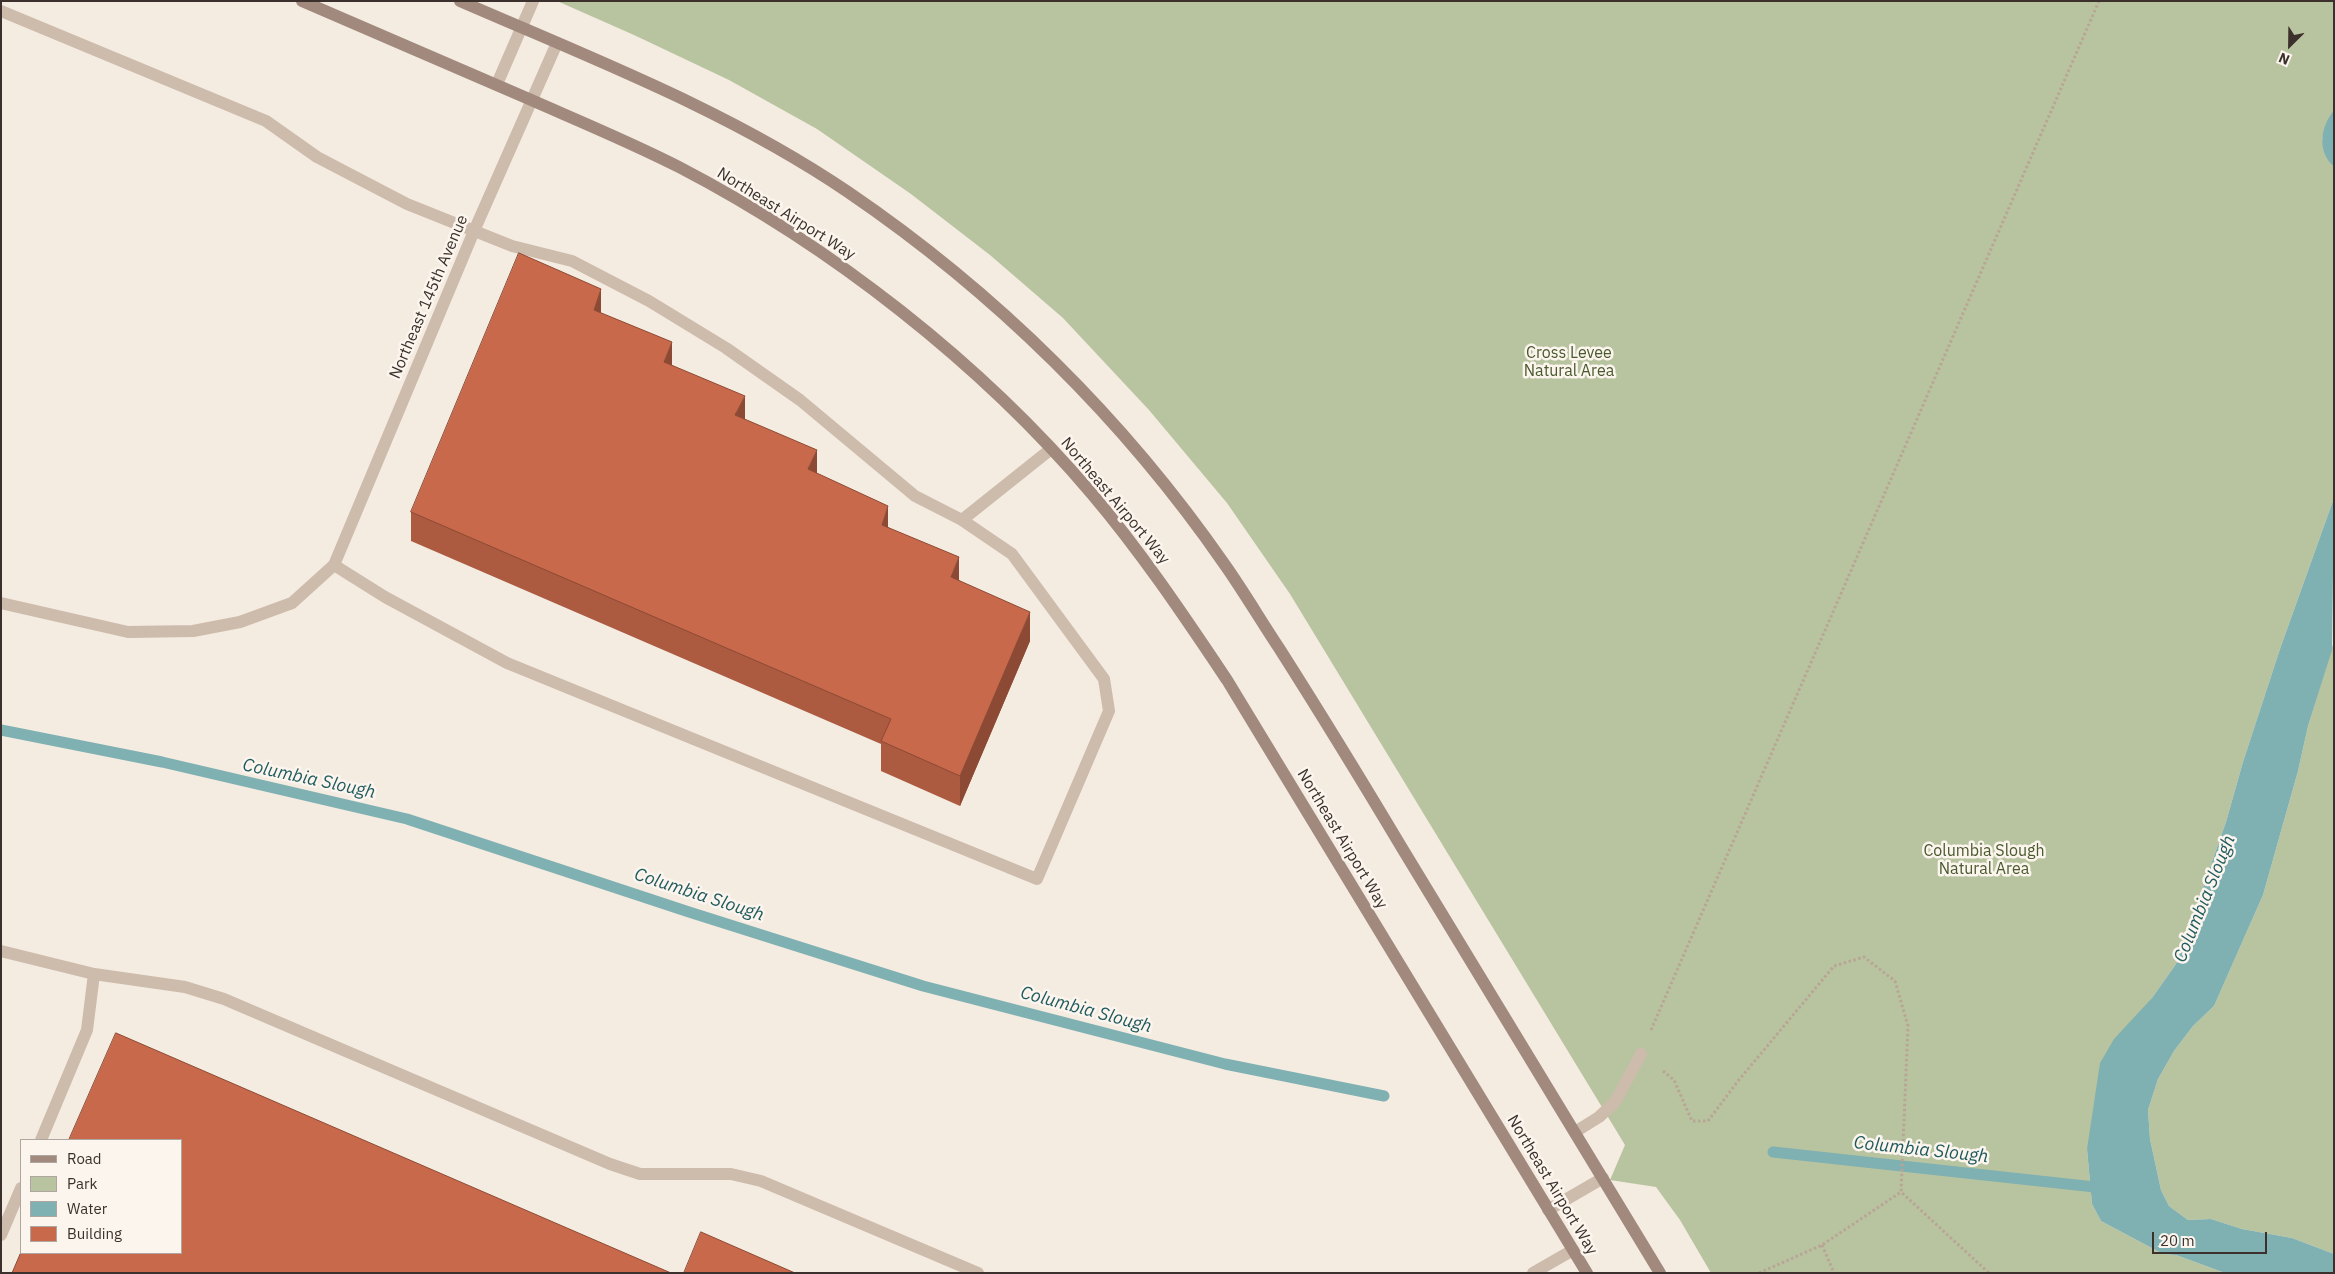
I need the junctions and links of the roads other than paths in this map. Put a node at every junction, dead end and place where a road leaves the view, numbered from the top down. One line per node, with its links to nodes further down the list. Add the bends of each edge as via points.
1 (302, 1): 7 (main road, Northeast Airport Way)
2 (460, 1): 5 (main road)
3 (534, 1): 5 (street)
4 (1, 11): 9 (street, via 266,121 317,157 407,204)
5 (522, 28): 6 (main road); 7 (street)
6 (557, 43): 8 (street, Northeast 145th Avenue); 17 (main road, via 722,119 791,155 847,191 912,237 971,285 1020,328 1109,417 1226,565 1331,730)
7 (496, 84): 8 (main road, Northeast Airport Way)
8 (532, 100): 9 (street, Northeast 145th Avenue); 10 (main road, Northeast Airport Way, via 681,168 819,250 956,357)
9 (474, 231): 11 (street, via 512,246 572,261 648,301 726,348 800,400 915,496); 12 (street, Northeast 145th Avenue)
10 (1051, 449): 11 (street); 21 (main road, Northeast Airport Way, via 1092,494 1164,585 1227,680)
11 (962, 520): 12 (street, via 1012,554 1104,678 1109,711 1037,879 507,663 385,597)
12 (334, 564): 13 (street, via 292,603 240,622 193,631 128,632)
13 (1, 603)
14 (1, 951): 15 (street)
15 (94, 974): 18 (street, via 87,1030); 24 (street, via 185,987 224,999 610,1164 640,1174 731,1174 761,1181)
16 (1641, 1054): 17 (street, via 1615,1102)
17 (1575, 1132): 19 (main road)
18 (41, 1139)
19 (1602, 1178): 21 (street); 27 (main road)
20 (20, 1190): 22 (street)
21 (1548, 1210): 23 (main road, Northeast Airport Way)
22 (1, 1235)
23 (1573, 1250): 25 (street); 26 (main road, Northeast Airport Way)
24 (978, 1273)
25 (1533, 1273)
26 (1587, 1273)
27 (1660, 1273)

